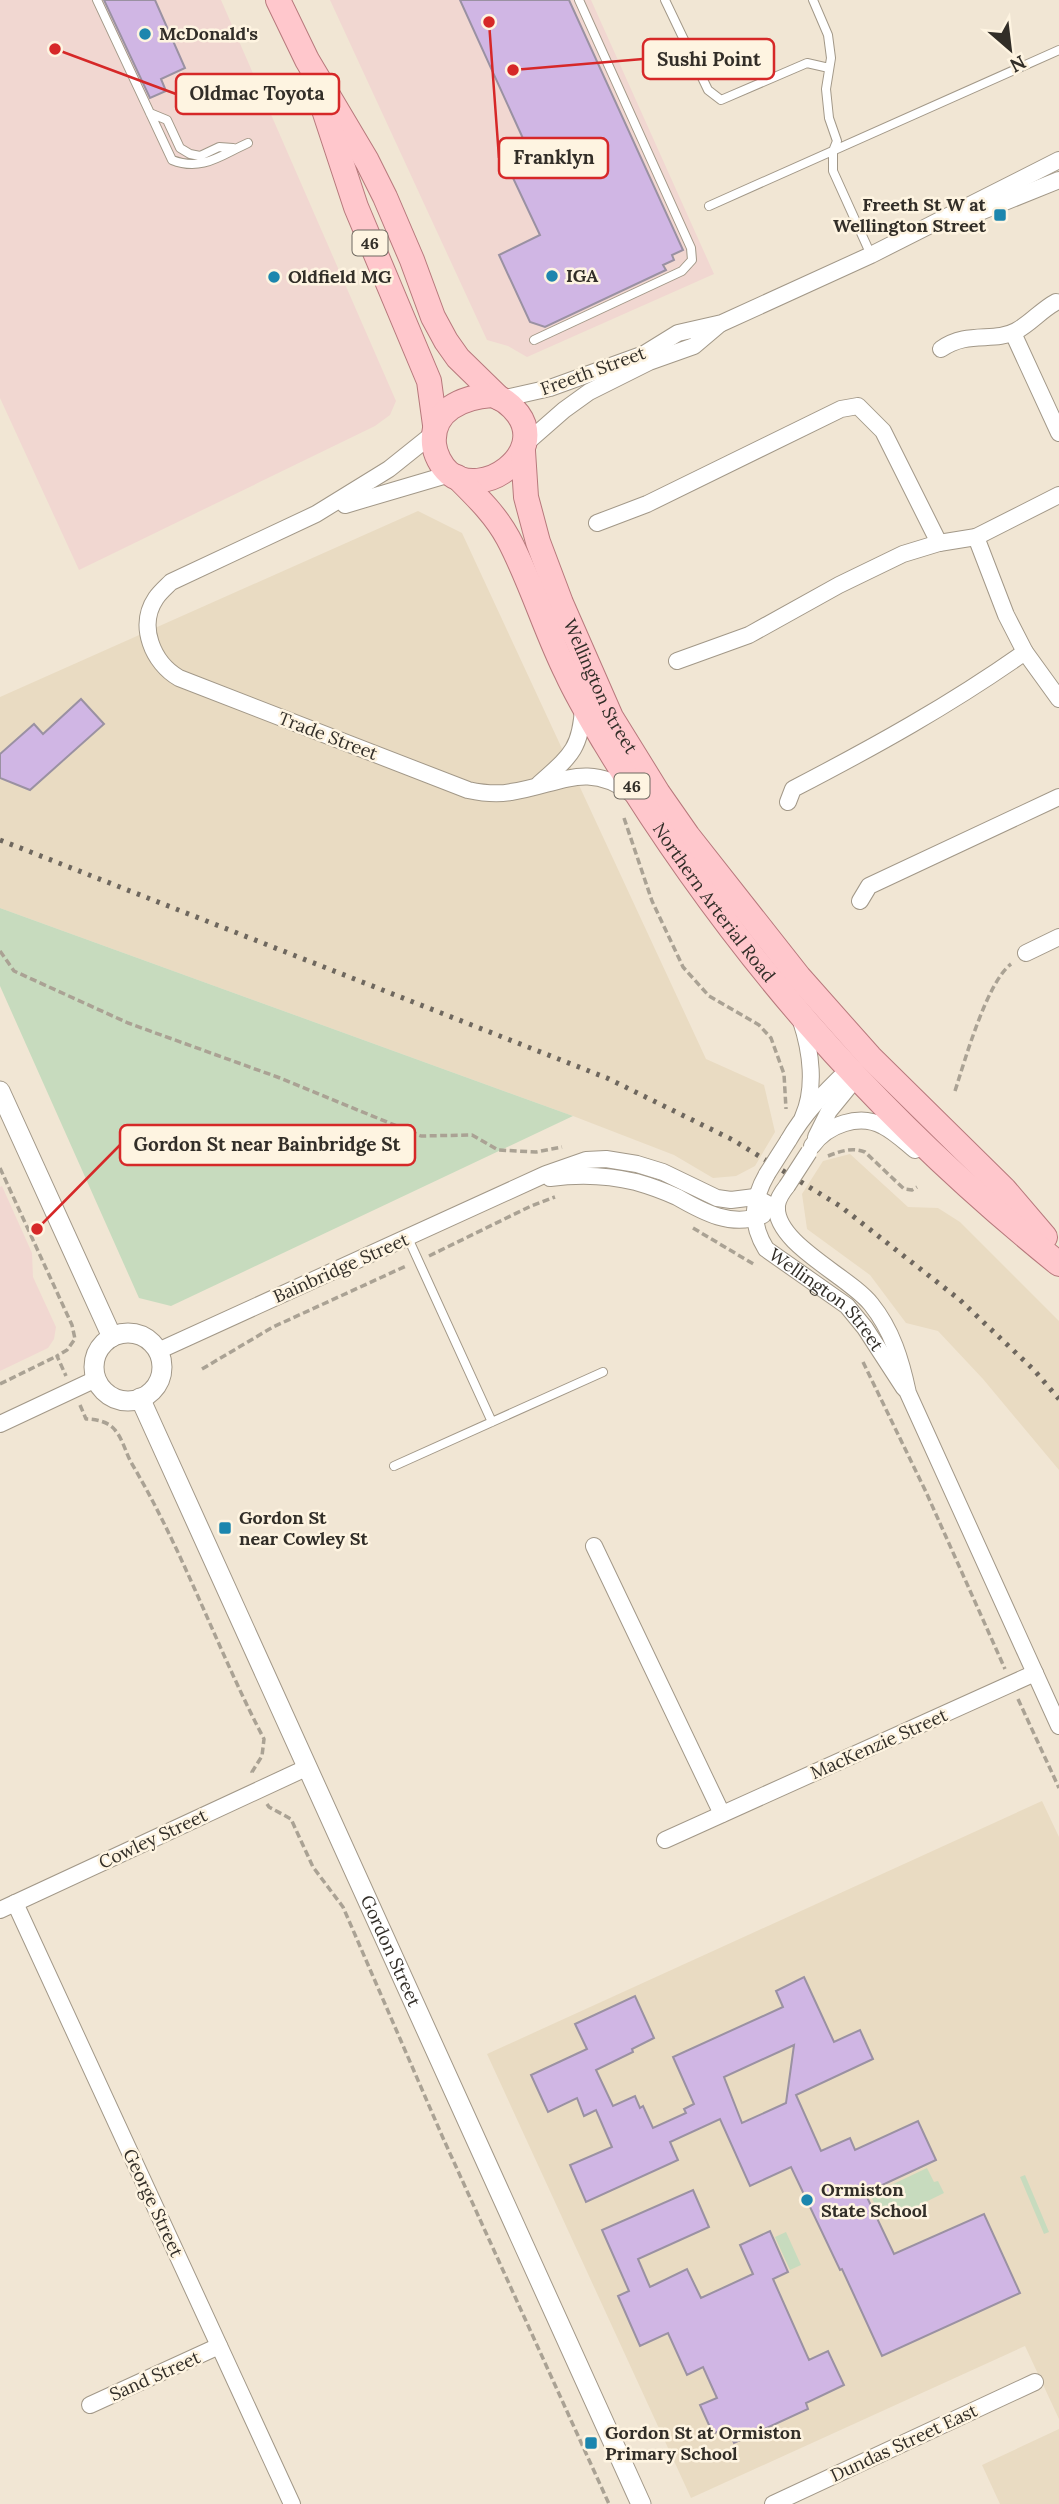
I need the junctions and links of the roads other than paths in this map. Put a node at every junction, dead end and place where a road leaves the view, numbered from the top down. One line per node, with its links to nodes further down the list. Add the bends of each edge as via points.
1 (97, 0): 9 (lane)
2 (278, 0): 7 (main road, 46)
3 (579, 0): 20 (lane, via 691,247 692,260 682,271)
4 (665, 0): 8 (lane, via 708,90 721,100 807,63)
5 (813, 0): 8 (lane, via 828,35)
6 (1059, 50): 12 (lane)
7 (307, 60): 22 (main road, 46, via 385,197 446,341); 23 (main road, 46, via 356,207 429,381)
8 (829, 68): 12 (lane, via 829,118 837,141)
9 (150, 113): 11 (lane, via 167,120 180,148 190,153 200,156 219,148); 11 (lane, via 172,160 201,165)
10 (248, 143): 11 (lane)
11 (236, 148)
12 (832, 151): 15 (lane); 16 (lane, via 833,171)
13 (1059, 160): 16 (street, Freeth Street)
14 (1059, 180): 16 (street, Freeth Street)
15 (709, 206)
16 (870, 255): 18 (street, Freeth Street)
17 (1056, 302): 19 (street)
18 (722, 323): 22 (street, Freeth Street, via 678,333 644,354 550,388); 25 (street, Freeth Street, via 694,346 589,392)
19 (1013, 333): 21 (street, via 969,337); 24 (street)
20 (534, 340)
21 (941, 349)
22 (500, 398): 23 (main road, via 479,396 457,402 439,418); 25 (main road, 46, via 520,418)
23 (435, 429): 26 (main road, 46, via 436,454); 28 (street, via 388,469)
24 (1059, 433)
25 (524, 448): 26 (main road, via 511,466 492,477 472,480); 44 (main road, Wellington Street / 46, via 526,497 543,557 623,738 728,887)
26 (454, 475): 28 (street); 35 (main road, Northern Arterial Road / 46, via 488,508 508,537)
27 (1059, 495): 30 (street)
28 (316, 514): 36 (street, Trade Street, via 171,582 150,610 150,643 160,664 179,678 467,790 503,793)
29 (597, 523): 31 (street, via 858,405 883,431)
30 (976, 537): 31 (street); 32 (street, via 991,581)
31 (939, 543): 33 (street, via 903,554 749,635)
32 (1026, 652): 34 (street); 38 (street, via 967,694 793,789)
33 (677, 661)
34 (1059, 699)
35 (583, 706): 36 (street, via 575,749); 39 (main road, Northern Arterial Road / 46)
36 (537, 785): 39 (street, Trade Street, via 571,776 597,776 625,788)
37 (1059, 797): 40 (street, via 869,886)
38 (788, 802)
39 (632, 808): 43 (main road, Northern Arterial Road / 46)
40 (860, 901)
41 (1059, 937): 42 (street)
42 (1026, 953)
43 (799, 1016): 45 (main road, Northern Arterial Road / 46); 47 (street, via 811,1074)
44 (870, 1057): 45 (main road); 55 (main road, 46, via 1004,1189)
45 (852, 1074): 47 (street, Wellington Street, via 823,1093); 48 (street, via 829,1111); 53 (main road, Northern Arterial Road / 46)
46 (0, 1091): 57 (street)
47 (803, 1117): 50 (street, Wellington Street, bridge)
48 (813, 1152): 51 (street, bridge, via 787,1186); 53 (street, via 826,1132 841,1124 866,1121 884,1126)
49 (523, 1184): 50 (street, Bainbridge Street, via 572,1163 606,1159 663,1172 717,1198); 52 (street, Bainbridge Street, via 575,1175 611,1177 656,1189 711,1216); 54 (street, Bainbridge Street)
50 (755, 1197): 51 (street); 52 (street, Wellington Street)
51 (777, 1209): 52 (street); 61 (street, Wellington Street, via 799,1247 870,1302 897,1347)
52 (754, 1219): 61 (street, Wellington Street, via 766,1248 846,1306)
53 (1024, 1236): 56 (main road, Northern Arterial Road / 46)
54 (408, 1238): 58 (street, Bainbridge Street); 63 (lane)
55 (1059, 1254)
56 (1059, 1264)
57 (112, 1337): 58 (street, via 138,1334); 60 (street, via 98,1350)
58 (158, 1351): 62 (street, via 161,1375 153,1389)
59 (603, 1371): 63 (lane)
60 (96, 1379): 62 (street, via 109,1395); 64 (street)
61 (908, 1393): 67 (street, Wellington Street)
62 (140, 1398): 69 (street, Gordon Street)
63 (492, 1422): 65 (lane)
64 (0, 1424)
65 (394, 1466)
66 (594, 1546): 70 (street)
67 (1035, 1673): 68 (street, Wellington Street); 70 (street, MacKenzie Street)
68 (1059, 1726)
69 (306, 1768): 72 (street, Cowley Street); 77 (street, Gordon Street)
70 (722, 1814): 71 (street, MacKenzie Street)
71 (665, 1840)
72 (7, 1906): 73 (street, George Street)
73 (219, 2346): 75 (street, Sand Street); 76 (street, George Street)
74 (1035, 2382): 78 (street, Dundas Street East)
75 (90, 2405)
76 (292, 2504)
77 (641, 2504)
78 (772, 2504)

